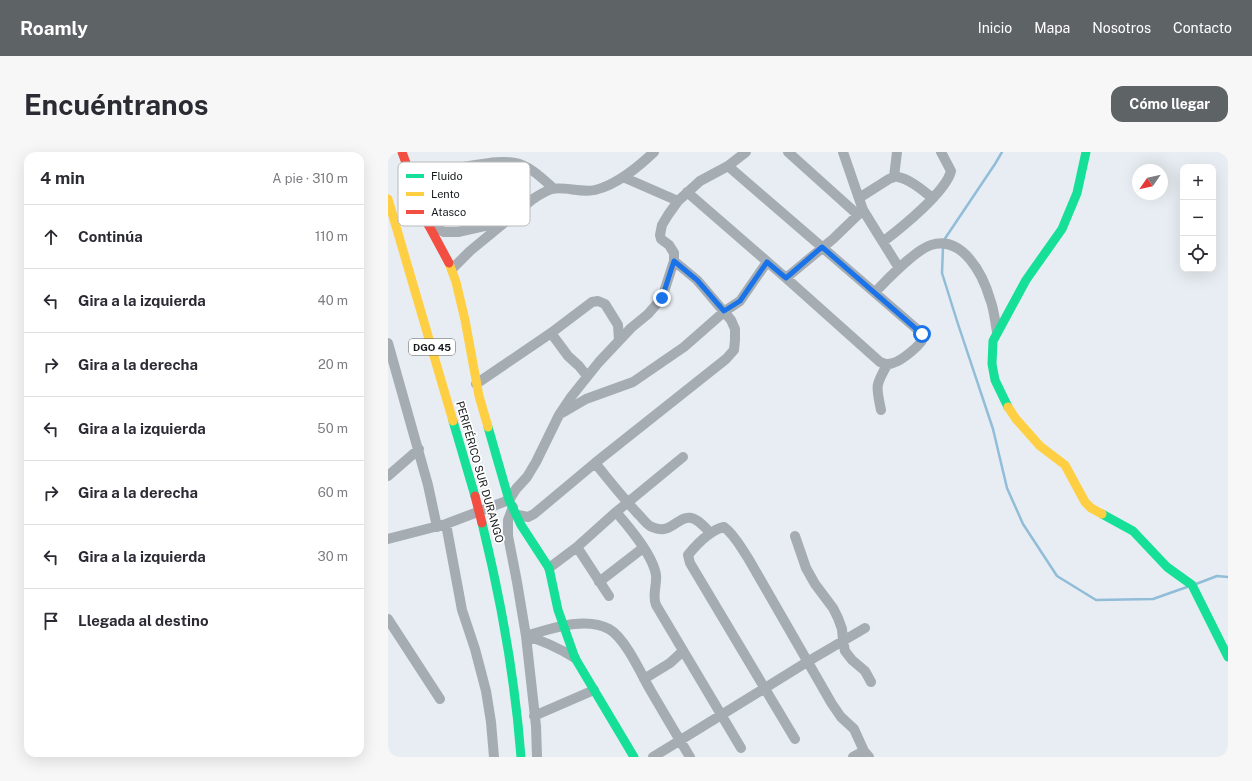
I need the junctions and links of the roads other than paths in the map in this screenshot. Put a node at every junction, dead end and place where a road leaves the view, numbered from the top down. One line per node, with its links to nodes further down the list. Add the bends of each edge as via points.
1 (402, 152): 9 (main road)
2 (654, 152): 12 (street)
3 (746, 152): 10 (street)
4 (788, 152): 21 (street)
5 (844, 152): 17 (street)
6 (897, 152): 13 (street)
7 (941, 152): 18 (street, via 951,171 946,182)
8 (1086, 152): 35 (main road, via 1077,193 1065,223 1026,280)
9 (406, 162)
10 (728, 166): 15 (street, via 700,181); 27 (street)
11 (530, 168): 14 (street)
12 (623, 177): 14 (street, via 594,190); 20 (street)
13 (894, 177): 17 (street); 18 (street, via 902,178)
14 (553, 188): 19 (street)
15 (687, 192): 20 (street); 29 (street)
16 (388, 198): 81 (main road, PERIFÉRICO SUR DURANGO / DGO 45, bridge, via 475,496 498,589)
17 (859, 198): 21 (street)
18 (932, 198): 26 (street, via 908,223)
19 (530, 201)
20 (678, 201): 28 (street, via 662,225 660,235 674,253)
21 (861, 213): 26 (street); 27 (street)
22 (429, 226): 31 (main road)
23 (432, 226): 24 (street, via 444,232 458,232)
24 (482, 226)
25 (499, 226): 31 (street)
26 (884, 241): 30 (street)
27 (822, 247): 32 (street); 33 (street)
28 (674, 261): 34 (street, via 697,280); 37 (street, via 662,298)
29 (767, 262): 32 (street); 34 (street, via 740,301)
30 (899, 268): 33 (street); 35 (street, via 930,245 939,243 961,250 976,268 986,286)
31 (452, 269): 41 (main road, via 463,308)
32 (786, 278): 39 (street, via 880,362)
33 (875, 292): 39 (street, via 924,336 922,342 904,357 895,363)
34 (724, 311): 43 (street, via 684,347 633,382 586,399); 46 (street, via 735,329 734,350)
35 (997, 332): 66 (main road, via 992,351 995,380 1005,403 1016,419 1040,446 1064,465 1091,508 1133,531 1167,567 1192,585)
36 (550, 333): 37 (street, via 592,302 598,301 605,304 618,325); 40 (street); 41 (street)
37 (619, 341): 40 (street)
38 (388, 343): 44 (street)
39 (887, 364): 42 (street, via 877,385)
40 (587, 376): 43 (street)
41 (476, 384): 49 (main road)
42 (881, 410)
43 (559, 415): 49 (street, via 536,462 516,489)
44 (418, 449): 47 (street); 51 (street)
45 (683, 457): 48 (street)
46 (595, 463): 48 (street); 49 (street, via 534,514 528,517)
47 (388, 476)
48 (627, 503): 50 (street); 52 (street, via 650,526 659,530 669,528 687,517 694,517)
49 (513, 508): 51 (street); 57 (main road); 63 (street, via 508,520 508,536)
50 (616, 512): 55 (street); 56 (street)
51 (441, 525): 53 (street); 80 (street, via 486,691)
52 (710, 533): 68 (street, via 719,528 730,531); 71 (street, via 694,547 688,558)
53 (390, 536)
54 (794, 536): 64 (street, via 806,568 836,613)
55 (577, 547): 57 (street); 58 (street)
56 (643, 548): 58 (street); 65 (street, via 656,575 654,600)
57 (549, 568): 61 (main road)
58 (599, 582): 59 (street)
59 (609, 596)
60 (388, 619): 73 (street)
61 (563, 625): 63 (street); 67 (main road); 69 (street, via 599,626 609,630 631,655)
62 (865, 628): 64 (street)
63 (526, 636): 67 (street, via 544,641); 75 (street)
64 (843, 641): 68 (street); 70 (street, via 845,651)
65 (683, 650): 69 (street, via 670,663); 74 (street)
66 (1228, 657)
67 (575, 658): 72 (main road)
68 (807, 662): 71 (street); 79 (street, via 837,712 854,729)
69 (644, 679): 77 (street)
70 (872, 682)
71 (765, 688): 74 (street); 76 (street)
72 (594, 690): 75 (street); 83 (main road)
73 (440, 699)
74 (721, 715): 77 (street); 78 (street)
75 (534, 716): 82 (street)
76 (795, 739)
77 (680, 741): 84 (street); 85 (street)
78 (741, 748)
79 (866, 754): 86 (street)
80 (494, 757)
81 (521, 757)
82 (538, 757)
83 (634, 757)
84 (653, 757)
85 (690, 757)
86 (853, 757)

